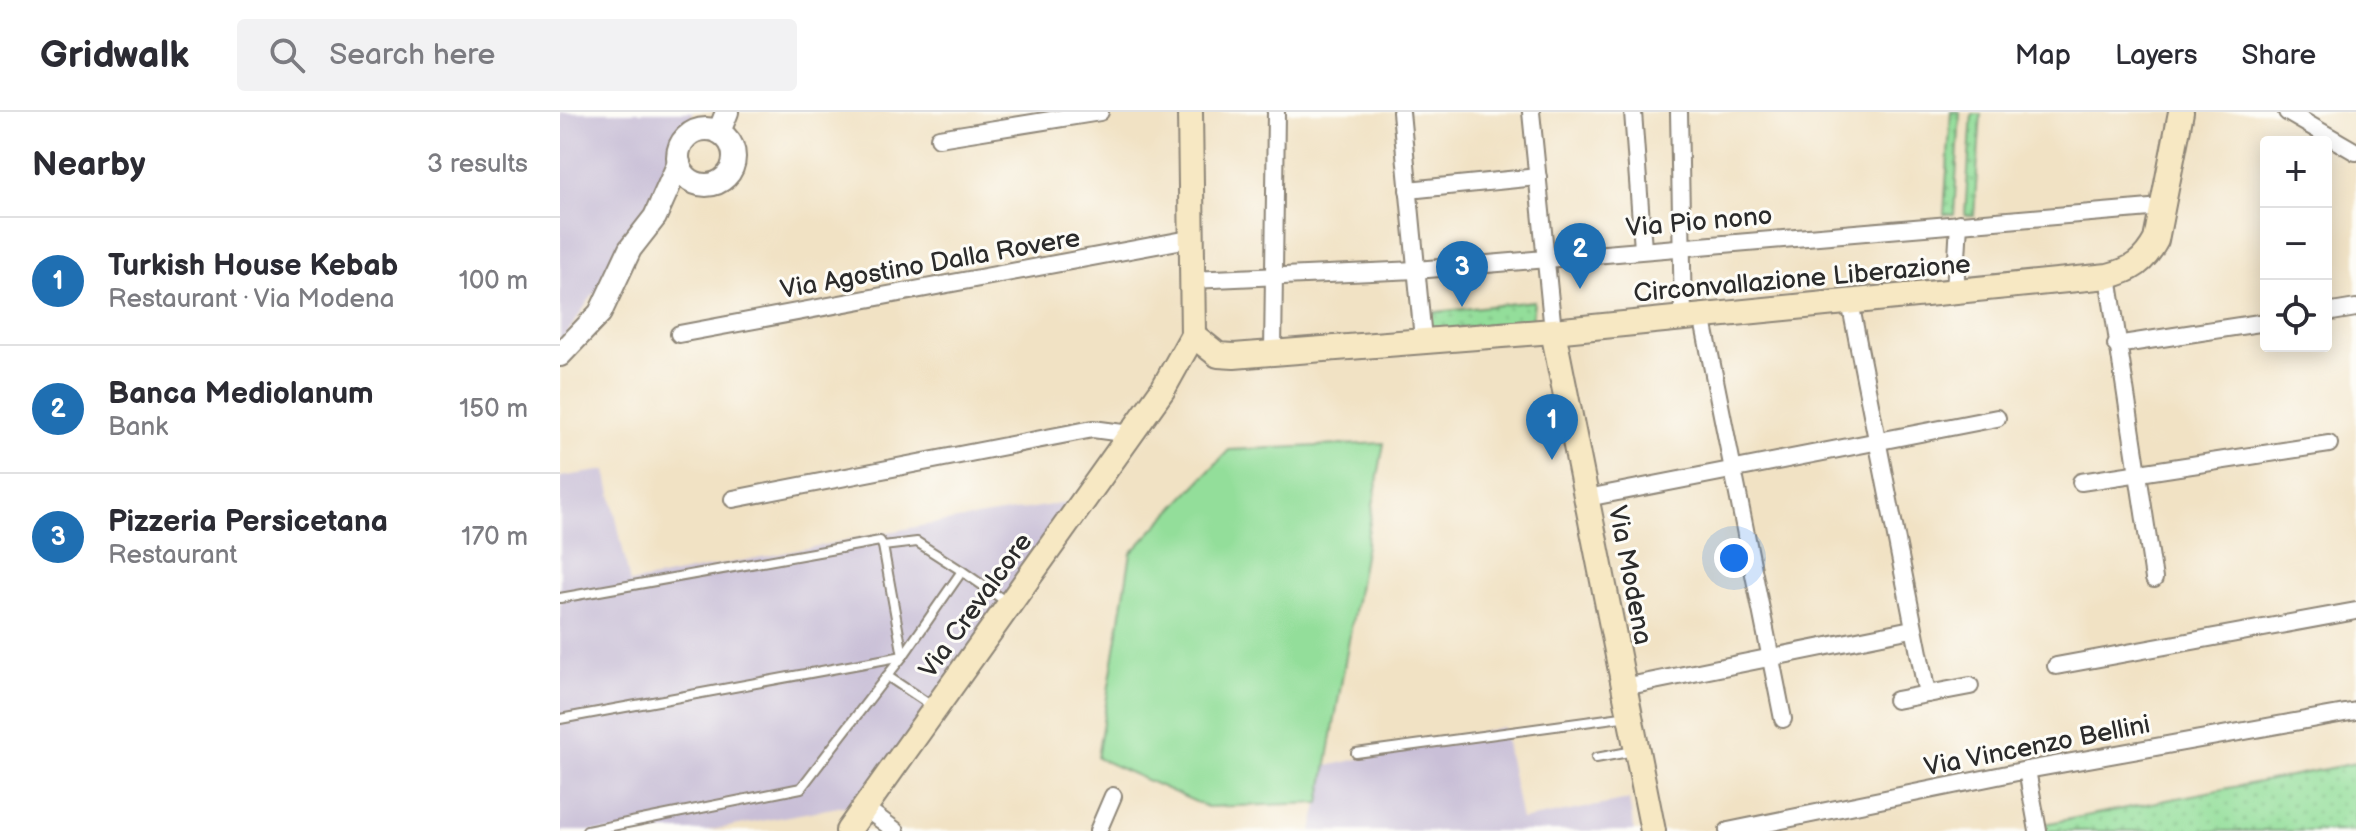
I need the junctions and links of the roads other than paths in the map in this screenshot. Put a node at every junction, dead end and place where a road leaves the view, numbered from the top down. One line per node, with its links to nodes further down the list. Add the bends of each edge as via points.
1 (1100, 112): 11 (street)
2 (1190, 112): 20 (main road)
3 (1276, 112): 25 (street)
4 (1401, 112): 16 (street)
5 (1531, 112): 14 (street)
6 (1633, 112): 22 (street)
7 (1679, 112): 21 (street)
8 (2181, 112): 17 (main road)
9 (2287, 112): 12 (street)
10 (712, 122): 13 (street, via 684,140); 15 (street, via 730,142 734,156 732,168 718,182)
11 (939, 138)
12 (2356, 152)
13 (679, 163): 15 (street, via 686,176); 18 (street)
14 (1538, 177): 16 (street); 23 (street)
15 (706, 185): 18 (street)
16 (1408, 190): 24 (street)
17 (2162, 207): 19 (street, Via Pio nono); 26 (main road, Circonvallazione Liberazione, via 2147,257)
18 (655, 217): 40 (street, via 630,249 600,313)
19 (1959, 223): 21 (street, Via Pio nono); 28 (street)
20 (1189, 239): 27 (main road); 35 (street, Via Agostino Dalla Rovere)
21 (1681, 246): 22 (street, Via Pio nono); 32 (street)
22 (1643, 249): 23 (street, Via Pio nono)
23 (1547, 257): 24 (street, Via Pio nono); 34 (street)
24 (1416, 270): 25 (street, Via Pio nono); 36 (street)
25 (1274, 276): 27 (street, Via Pio nono); 39 (street)
26 (2108, 276): 28 (main road, Circonvallazione Liberazione); 38 (street)
27 (1191, 280): 37 (main road)
28 (1955, 292): 29 (main road, Circonvallazione Liberazione)
29 (1850, 302): 32 (main road, Circonvallazione Liberazione); 43 (street)
30 (2356, 308): 31 (street)
31 (2332, 312)
32 (1692, 316): 34 (main road, Circonvallazione Liberazione); 45 (street)
33 (2260, 323): 38 (street)
34 (1553, 331): 36 (main road, Circonvallazione Liberazione); 48 (main road, Via Modena)
35 (679, 334)
36 (1423, 339): 39 (main road, Circonvallazione Liberazione)
37 (1197, 340): 39 (main road, Circonvallazione Liberazione, via 1218,355); 42 (main road, Via Crevalcore)
38 (2116, 345): 46 (street)
39 (1273, 353)
40 (560, 355)
41 (1997, 418): 43 (street)
42 (1130, 434): 49 (street, via 1093,429); 54 (main road, Via Crevalcore)
43 (1878, 443): 45 (street); 56 (street)
44 (2329, 444): 46 (street)
45 (1735, 468): 48 (street); 58 (street)
46 (2137, 473): 47 (street); 52 (street)
47 (2081, 482)
48 (1587, 498): 62 (main road, Via Modena)
49 (733, 499)
50 (883, 546): 51 (lane, via 917,542); 53 (lane, via 880,541); 57 (lane)
51 (962, 571): 54 (lane); 57 (lane)
52 (2154, 579)
53 (560, 598)
54 (1010, 604): 65 (main road, Via Crevalcore)
55 (2356, 611): 59 (street)
56 (1912, 629): 58 (street); 63 (street)
57 (903, 656): 60 (lane); 68 (lane)
58 (1770, 656): 62 (street); 69 (street)
59 (2056, 666)
60 (887, 676): 65 (lane); 76 (lane, via 801,788)
61 (1970, 686): 63 (street)
62 (1624, 687): 67 (main road, Via Modena)
63 (1927, 694): 64 (street)
64 (1896, 700)
65 (936, 709): 75 (main road, Via Crevalcore)
66 (2356, 711): 73 (street, Via Vincenzo Bellini)
67 (1630, 716): 70 (main road, Via Modena); 71 (lane)
68 (560, 719)
69 (1783, 719)
70 (1637, 751): 72 (lane); 80 (main road, Via Modena)
71 (1356, 753)
72 (1596, 758)
73 (2027, 770): 81 (street, Via Vincenzo Bellini); 82 (street)
74 (1113, 796): 79 (street)
75 (865, 808): 77 (main road, Via Crevalcore); 78 (street)
76 (587, 831)
77 (848, 831)
78 (896, 831)
79 (1098, 831)
80 (1653, 831)
81 (1728, 831)
82 (2038, 831)

